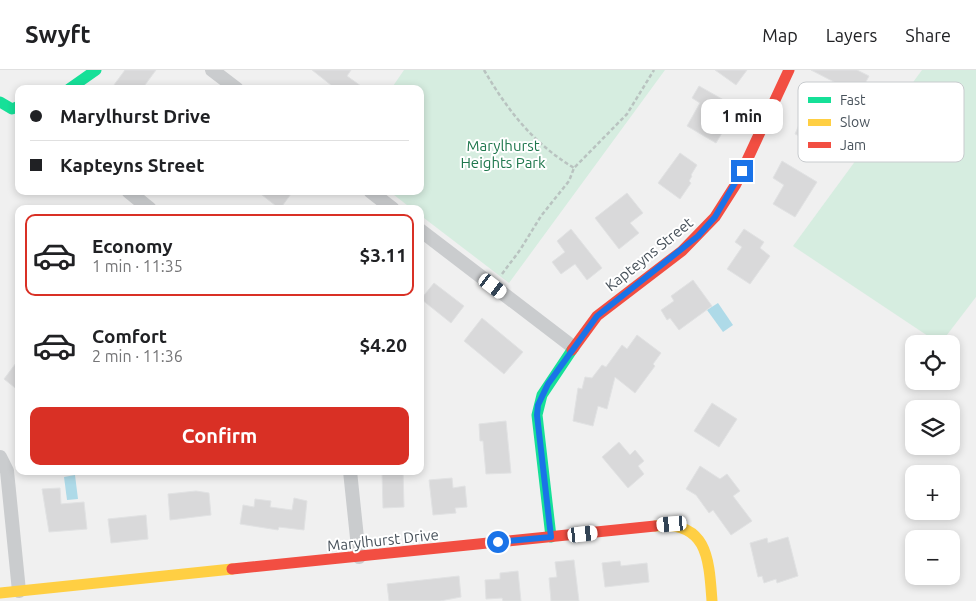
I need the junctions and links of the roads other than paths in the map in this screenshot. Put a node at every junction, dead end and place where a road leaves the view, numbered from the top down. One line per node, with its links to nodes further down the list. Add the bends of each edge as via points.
1 (96, 70): 4 (street)
2 (212, 70): 5 (street)
3 (789, 70): 11 (street, Kapteyns Street, via 736,184 715,217 682,251 597,316)
4 (75, 85)
5 (232, 85)
6 (133, 195): 8 (street)
7 (375, 195): 9 (street)
8 (145, 205)
9 (388, 205)
10 (424, 233): 11 (street)
11 (574, 347): 14 (street, Kapteyns Street, via 548,384 538,405)
12 (0, 457): 16 (street, via 7,472)
13 (350, 475): 15 (street)
14 (551, 537): 15 (street, Marylhurst Drive); 18 (street, Marylhurst Drive, via 672,524 684,526 694,533 707,554)
15 (359, 557): 16 (street, Marylhurst Drive)
16 (19, 590): 17 (street, Marylhurst Drive)
17 (0, 592)
18 (712, 601)

